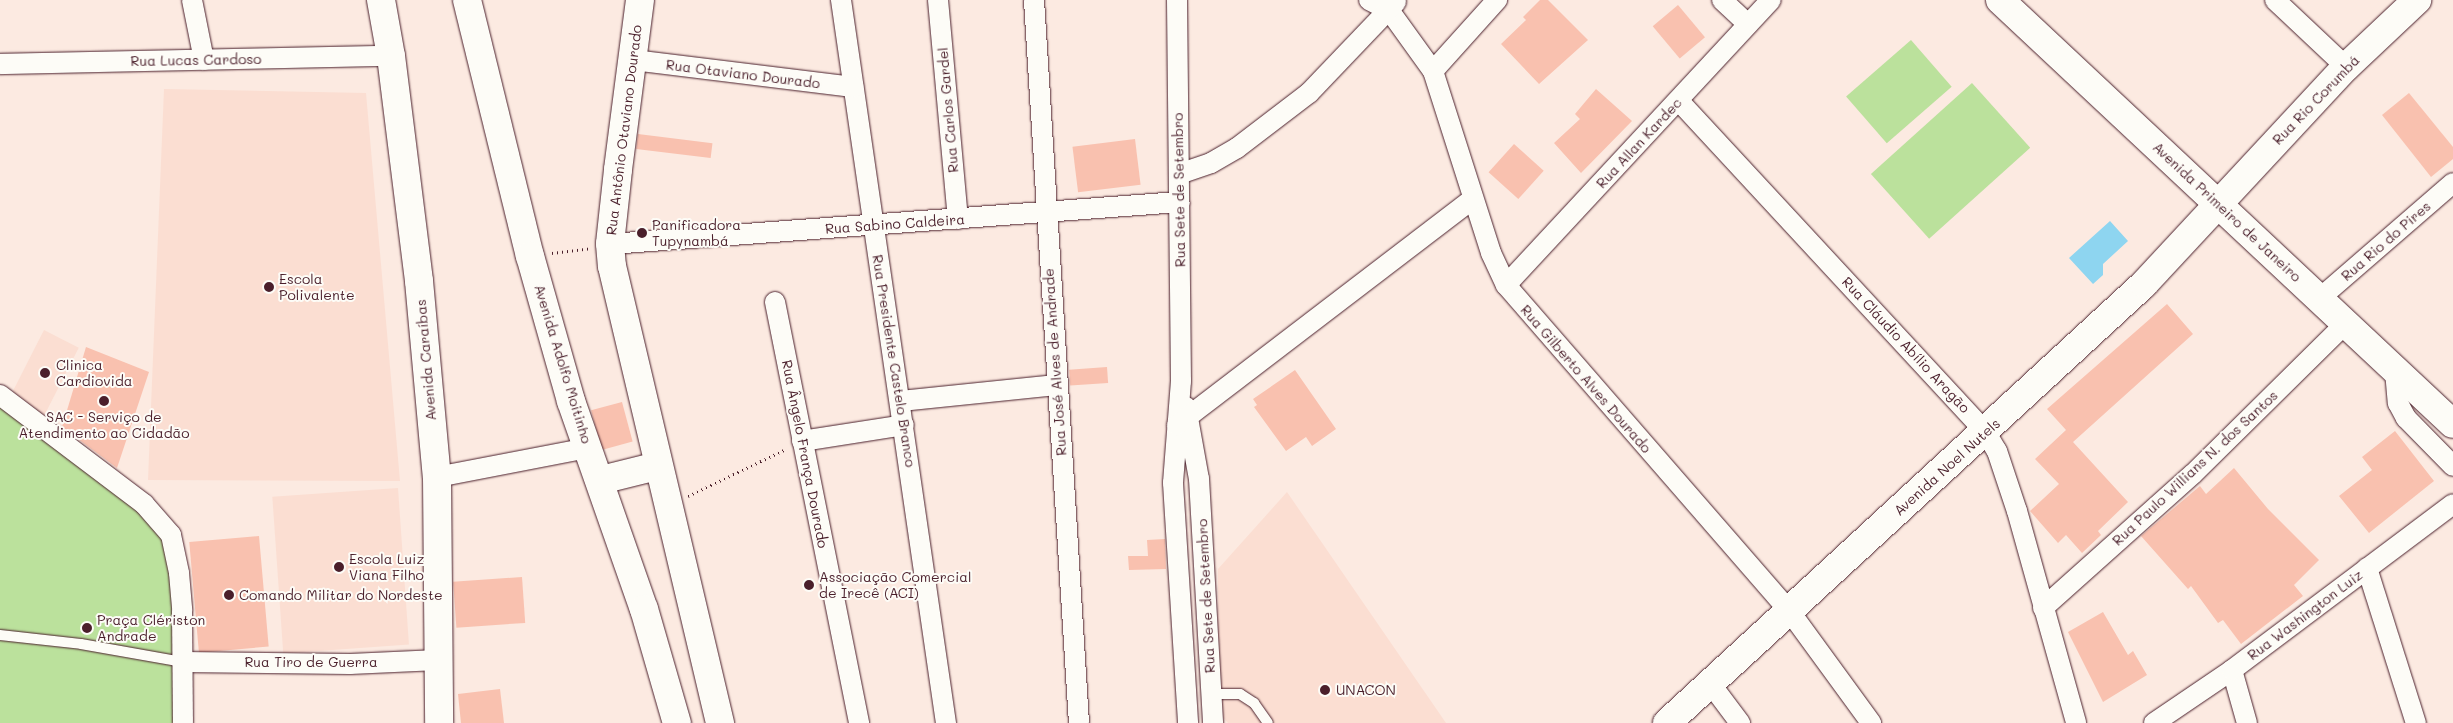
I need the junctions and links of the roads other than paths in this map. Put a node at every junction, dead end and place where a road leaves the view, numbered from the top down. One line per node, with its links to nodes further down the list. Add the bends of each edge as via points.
1 (192, 0): 19 (street)
2 (381, 0): 18 (main road, Avenida Caraíbas)
3 (467, 0): 48 (main road, Avenida Adolfo Moitinho, via 530,256)
4 (640, 0): 20 (main road, Rua Antônio Otaviano Dourado)
5 (841, 0): 24 (street, Rua Presidente Castelo Branco)
6 (938, 0): 32 (street, Rua Carlos Gardel)
7 (1034, 0): 31 (street, Rua José Alves de Andrade)
8 (1178, 0): 26 (street, Rua Sete de Setembro)
9 (1369, 0): 16 (street, Rua Gilberto Alves Dourado)
10 (1497, 0): 23 (street)
11 (1722, 0): 17 (street)
12 (1770, 0): 17 (street, Rua Allan Kardec)
13 (2000, 0): 30 (main road, Avenida Primeiro de Janeiro)
14 (2275, 0): 22 (street)
15 (2417, 0): 22 (main road, Rua Rio Corumbá)
16 (1393, 5): 23 (street, Rua Gilberto Alves Dourado); 26 (street, via 1309,93 1279,117 1211,163)
17 (1748, 24): 25 (street, Rua Allan Kardec)
18 (391, 56): 19 (street, Rua Lucas Cardoso); 51 (main road, Avenida Caraíbas, via 419,281)
19 (204, 60): 21 (street, Rua Lucas Cardoso)
20 (633, 60): 24 (street, Rua Otaviano Dourado); 34 (main road, Rua Antônio Otaviano Dourado)
21 (0, 64)
22 (2346, 67): 30 (main road, Rua Rio Corumbá)
23 (1433, 72): 28 (street, Rua Gilberto Alves Dourado)
24 (853, 87): 33 (street, Rua Presidente Castelo Branco)
25 (1679, 101): 35 (street, Rua Allan Kardec); 46 (street, Rua Cláudio Abílio Aragão)
26 (1179, 174): 29 (street, Rua Sete de Setembro)
27 (2453, 183): 36 (street, Rua Rio do Pires)
28 (1473, 199): 35 (street, Rua Gilberto Alves Dourado, via 1490,253); 43 (street)
29 (1179, 202): 31 (street, Rua Sabino Caldeira); 43 (street, Rua Sete de Setembro)
30 (2218, 203): 36 (main road, Avenida Primeiro de Janeiro); 46 (main road, Avenida Noel Nutels, via 2144,284)
31 (1046, 214): 32 (street, Rua Sabino Caldeira); 40 (street, Rua José Alves de Andrade)
32 (958, 219): 33 (street, Rua Sabino Caldeira)
33 (873, 225): 34 (street, Rua Sabino Caldeira); 42 (street, Rua Presidente Castelo Branco)
34 (610, 244): 49 (main road, Rua Antônio Otaviano Dourado, via 619,302)
35 (1506, 285): 56 (street, Rua Gilberto Alves Dourado)
36 (2319, 299): 38 (main road, Avenida Primeiro de Janeiro)
37 (774, 302): 47 (street, Rua Ângelo França Dourado)
38 (2345, 324): 39 (main road, Avenida Primeiro de Janeiro); 55 (street, Rua Paulo Willians N. dos Santos, via 2193,474)
39 (2395, 371): 44 (main road, Avenida Primeiro de Janeiro); 50 (street, via 2398,403 2406,418)
40 (1056, 386): 42 (street); 69 (street, Rua José Alves de Andrade)
41 (0, 395): 59 (street, via 144,504 165,525 174,543 179,573)
42 (901, 401): 45 (street, Rua Presidente Castelo Branco)
43 (1183, 421): 62 (street, Rua Sete de Setembro, via 1199,480); 70 (street, Rua Sete de Setembro, via 1173,483)
44 (2453, 424)
45 (904, 425): 47 (street); 68 (street, Rua Presidente Castelo Branco)
46 (1986, 433): 55 (street, Rua Cláudio Abílio Aragão, via 1997,451 2018,511); 56 (main road, Avenida Noel Nutels)
47 (802, 441): 67 (street, Rua Ângelo França Dourado)
48 (588, 448): 51 (street); 52 (main road, Avenida Adolfo Moitinho)
49 (657, 466): 52 (main road); 66 (main road)
50 (2453, 466)
51 (437, 477): 58 (main road, Avenida Caraíbas)
52 (601, 480): 65 (main road, Avenida Adolfo Moitinho)
53 (2453, 504): 54 (street, Rua Washington Luiz)
54 (2368, 568): 60 (street, Rua Washington Luiz); 79 (street)
55 (2043, 608): 76 (street, Rua Cláudio Abílio Aragão)
56 (1788, 609): 61 (main road, Avenida Noel Nutels); 75 (street, Rua Gilberto Alves Dourado)
57 (0, 635): 59 (lane, via 73,643)
58 (438, 660): 59 (street, Rua Tiro de Guerra, via 350,664); 64 (main road, Avenida Caraíbas)
59 (183, 662): 63 (street)
60 (2232, 670): 77 (street, Rua Washington Luiz); 78 (street)
61 (1710, 683): 73 (main road, Avenida Noel Nutels); 74 (street)
62 (1212, 694): 71 (street, Rua Sete de Setembro); 72 (lane, via 1240,694 1254,703)
63 (183, 723)
64 (439, 723)
65 (678, 723)
66 (720, 723)
67 (859, 723)
68 (946, 723)
69 (1079, 723)
70 (1188, 723)
71 (1213, 723)
72 (1268, 723)
73 (1667, 723)
74 (1740, 723)
75 (1871, 723)
76 (2076, 723)
77 (2154, 723)
78 (2247, 723)
79 (2416, 723)

